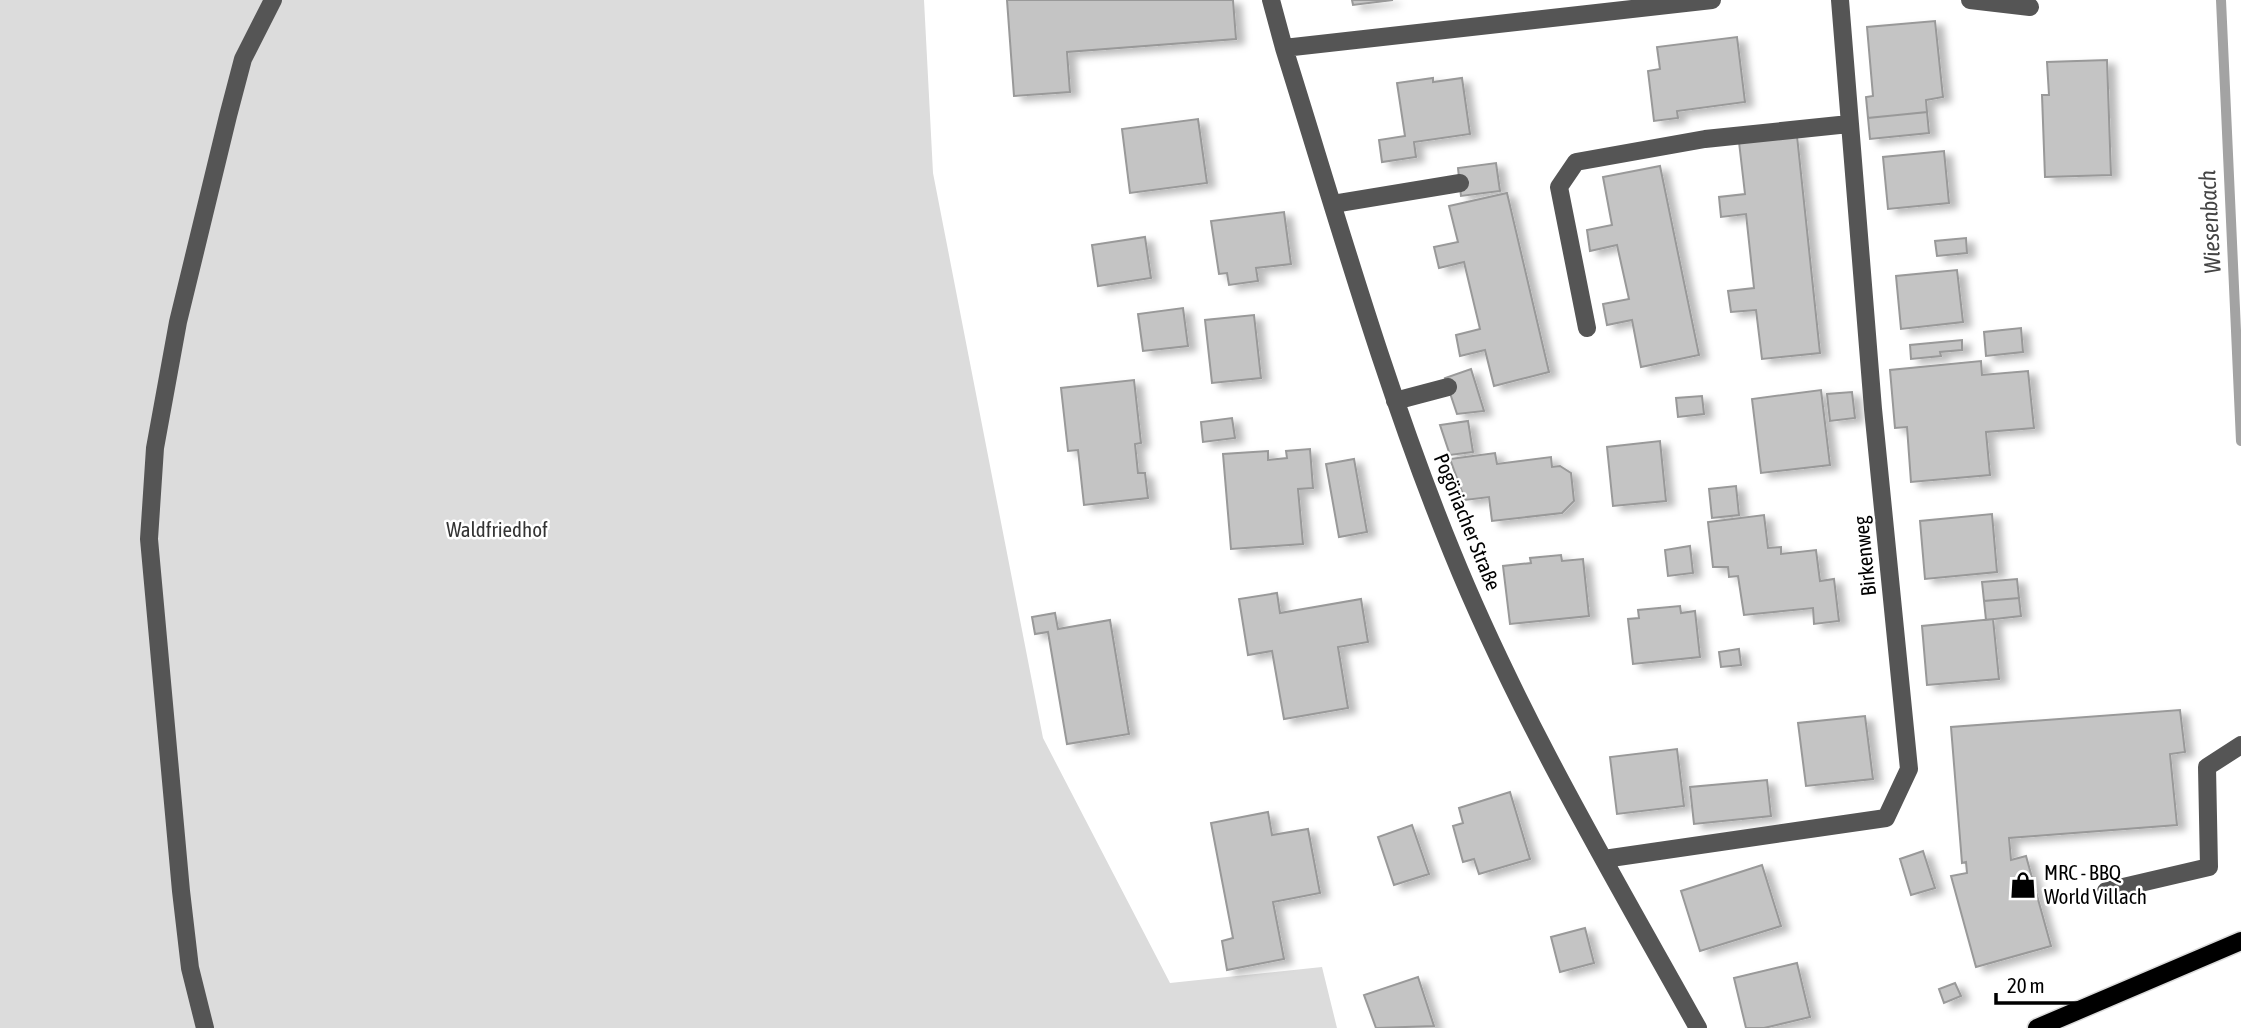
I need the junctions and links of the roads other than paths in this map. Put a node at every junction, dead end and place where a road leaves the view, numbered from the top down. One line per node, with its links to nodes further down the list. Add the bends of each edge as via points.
1 (273, 0): 18 (street, via 237,82 178,322 155,448 149,539 190,968)
2 (1271, 0): 7 (street, Pogöriacher Straße)
3 (1712, 0): 7 (street)
4 (1840, 0): 8 (street, Birkenweg)
5 (1970, 0): 6 (street)
6 (2030, 6)
7 (1284, 48): 10 (street, Pogöriacher Straße)
8 (1849, 124): 11 (street, via 1705,139 1576,162 1559,187); 15 (street, Birkenweg, via 1909,769 1885,818)
9 (1460, 183): 10 (street)
10 (1332, 204): 13 (street, Pogöriacher Straße)
11 (1587, 328)
12 (1448, 387): 13 (street)
13 (1395, 401): 15 (street, Pogöriacher Straße, via 1452,552 1525,715)
14 (2240, 745): 16 (street, via 2207,767 2209,866)
15 (1604, 859): 19 (street, Pogöriacher Straße)
16 (2106, 891)
17 (2241, 941): 20 (main road)
18 (205, 1028)
19 (1698, 1028)
20 (2037, 1028)

